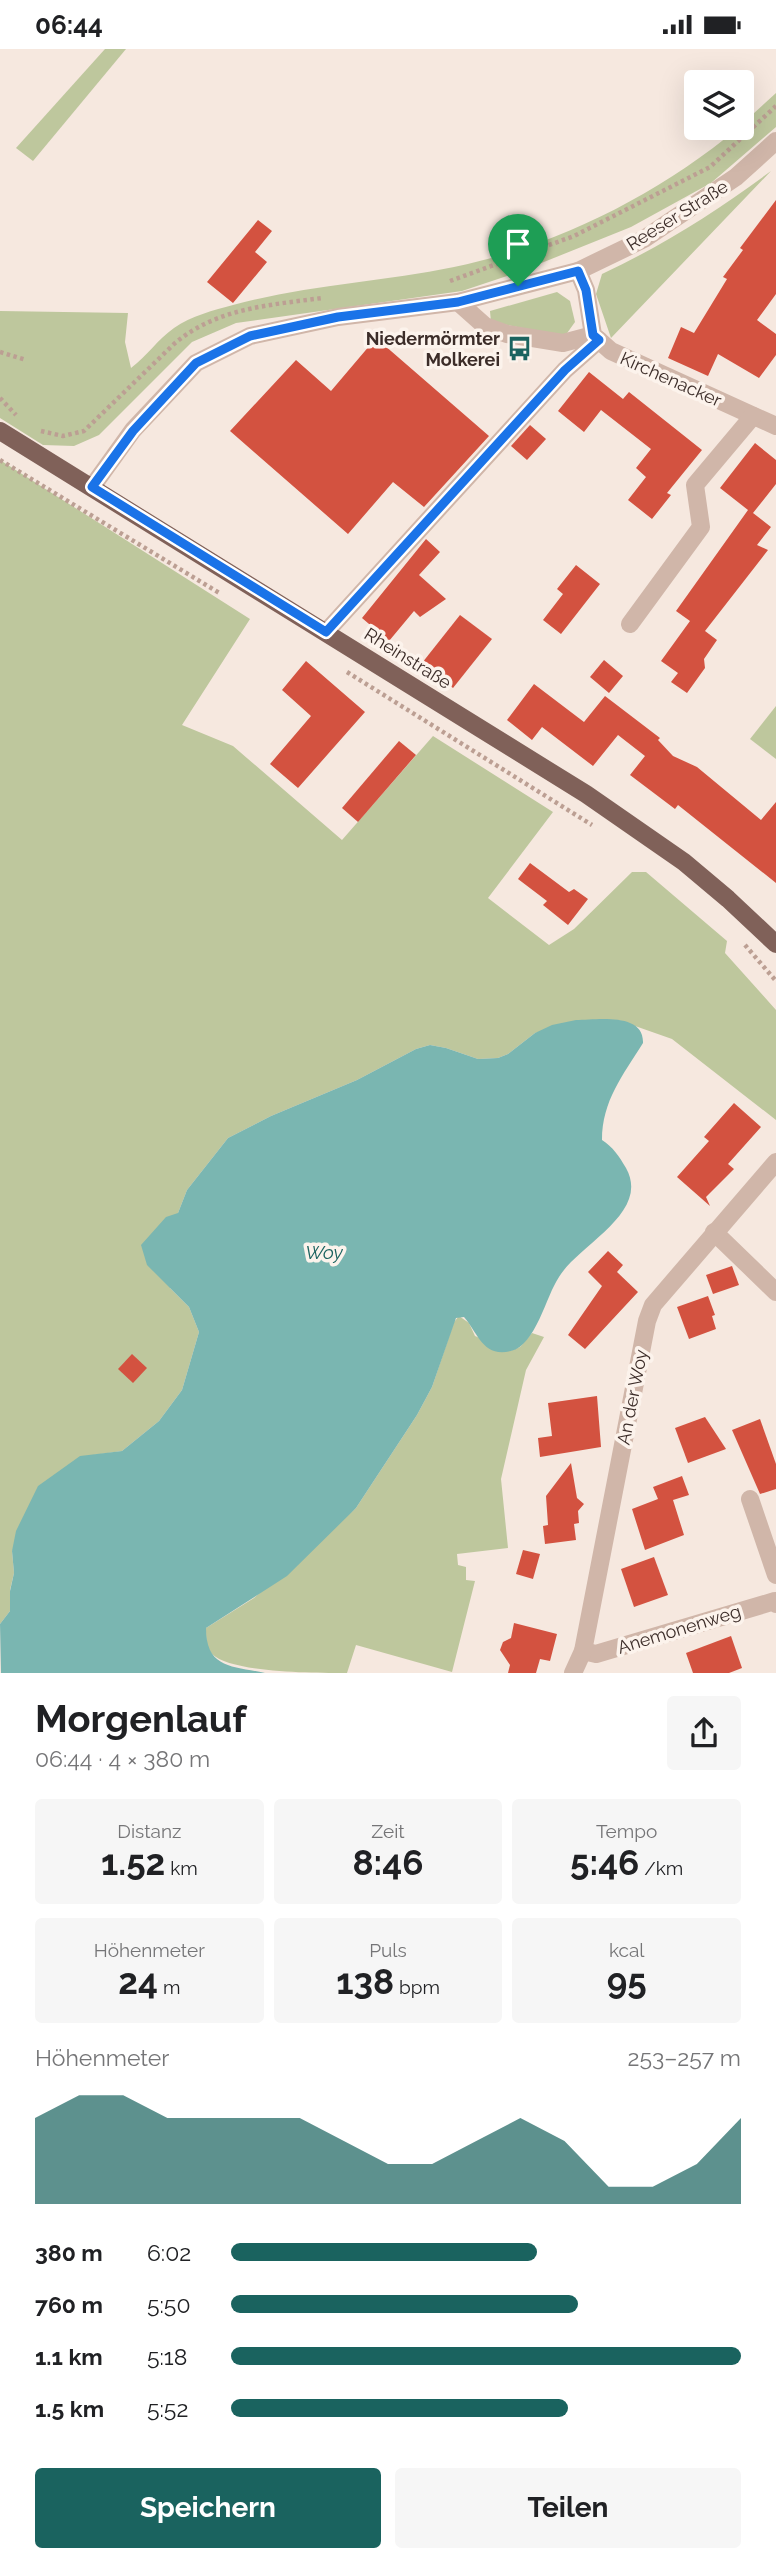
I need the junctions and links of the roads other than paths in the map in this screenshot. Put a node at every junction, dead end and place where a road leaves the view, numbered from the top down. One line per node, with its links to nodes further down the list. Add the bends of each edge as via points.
1 (776, 141): 2 (street, Reeser Straße, via 736,177 644,239)
2 (578, 271): 3 (street, Reeser Straße); 4 (street)
3 (458, 302): 4 (street, via 485,326 507,334 563,343); 8 (street, Reeser Straße, via 338,317 250,336 196,363 133,431)
4 (596, 337): 5 (street, Kirchenacker, via 611,351); 10 (street)
5 (753, 416): 6 (street, Kirchenacker); 9 (street, via 695,485 701,527)
6 (776, 426)
7 (0, 431): 8 (main road, Rheinstraße)
8 (92, 487): 10 (main road, Rheinstraße)
9 (630, 624)
10 (326, 632): 11 (main road, Rheinstraße, via 586,794 684,862)
11 (776, 944)
12 (776, 1162): 13 (street, An der Woy)
13 (714, 1232): 14 (street); 18 (street, An der Woy, via 661,1293 647,1321)
14 (776, 1292)
15 (750, 1499): 16 (street)
16 (776, 1575)
17 (776, 1601): 18 (street, Anemonenweg, via 596,1654)
18 (583, 1651): 19 (street, An der Woy)
19 (573, 1673)

